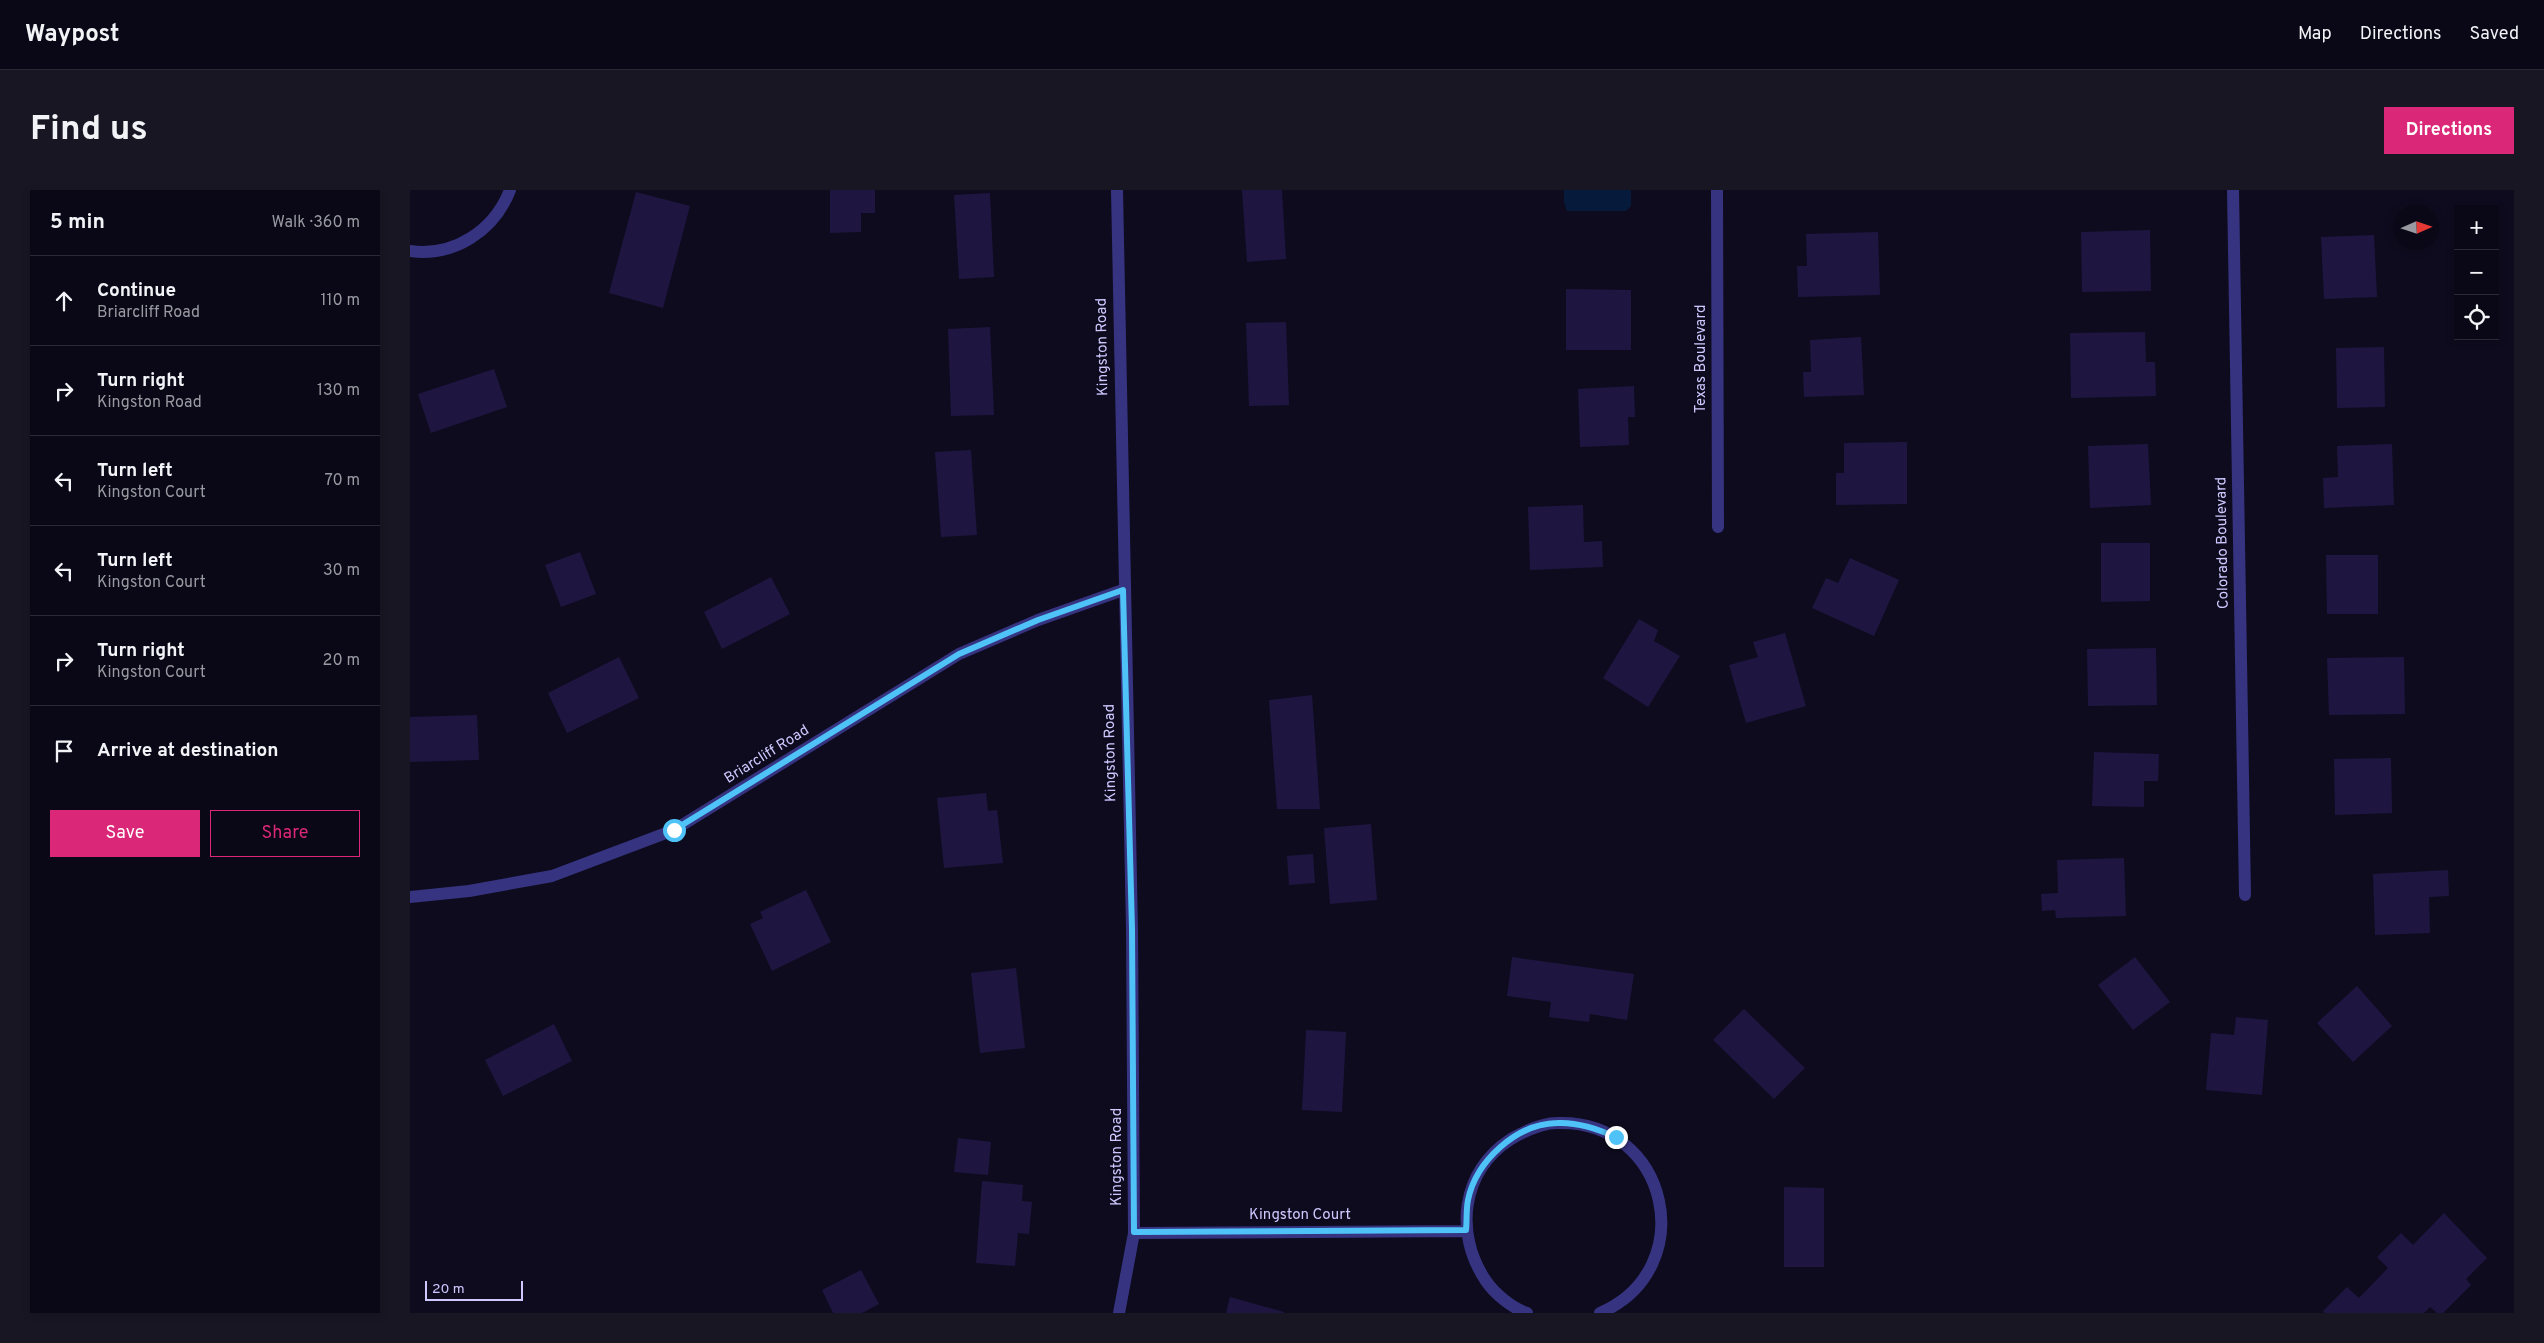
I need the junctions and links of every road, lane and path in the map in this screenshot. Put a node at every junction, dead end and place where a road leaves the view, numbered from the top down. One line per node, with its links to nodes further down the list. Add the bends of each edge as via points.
1 (510, 190): 5 (street, via 503,206 483,231 455,247 424,253)
2 (1117, 190): 7 (street, Kingston Road)
3 (1717, 190): 6 (street, Texas Boulevard)
4 (2233, 190): 8 (street, Colorado Boulevard)
5 (410, 251)
6 (1718, 527)
7 (1123, 590): 9 (street, Briarcliff Road, via 1038,620 959,654 674,830 552,876 469,892); 11 (street, Kingston Road, via 1132,929)
8 (2245, 895)
9 (410, 897)
10 (1466, 1230): 11 (street, Kingston Court); 13 (street, via 1474,1264 1494,1292); 14 (street, via 1468,1200 1480,1170 1500,1147 1526,1130 1556,1123 1587,1126 1616,1137 1640,1158 1656,1184 1663,1218 1658,1251 1643,1282 1619,1305)
11 (1134, 1232): 12 (street, Kingston Road)
12 (1119, 1313)
13 (1527, 1313)
14 (1600, 1313)

